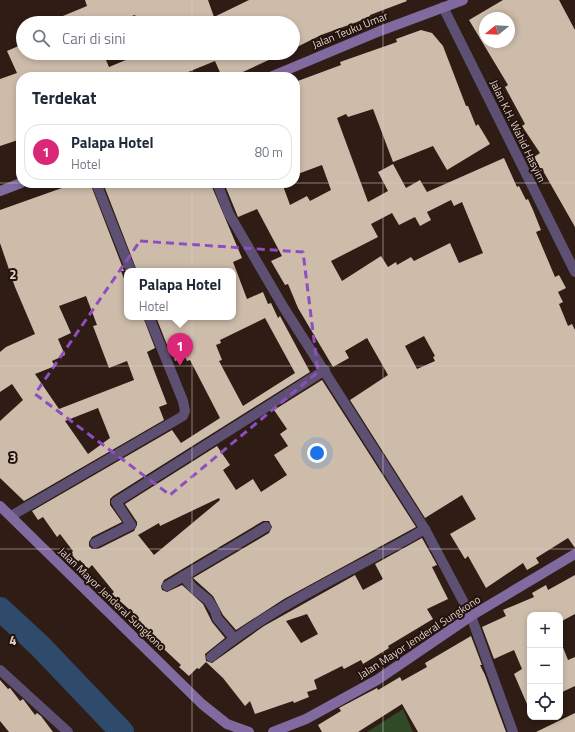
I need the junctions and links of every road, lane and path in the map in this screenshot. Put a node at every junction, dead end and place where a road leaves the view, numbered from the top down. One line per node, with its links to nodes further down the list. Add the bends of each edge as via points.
1 (463, 0): 2 (main road, Jalan Teuku Umar)
2 (442, 3): 3 (main road, Jalan Teuku Umar); 9 (street, Jalan K.H. Wahid Hasyim)
3 (282, 72)
4 (16, 185): 7 (main road)
5 (98, 188): 8 (street)
6 (219, 188): 11 (street, via 236,226 284,308)
7 (0, 191)
8 (130, 268)
9 (575, 272)
10 (150, 320): 13 (street, via 183,401 185,411 182,416)
11 (325, 370): 15 (street); 16 (street, via 116,502 131,525)
12 (0, 506): 13 (main road, Jalan Mayor Jenderal Sungkono)
13 (11, 516): 24 (main road, Jalan Mayor Jenderal Sungkono)
14 (266, 527): 18 (street)
15 (425, 529): 20 (street); 21 (street, via 279,610)
16 (95, 543)
17 (575, 554): 20 (main road, Jalan Mayor Jenderal Sungkono)
18 (183, 576): 19 (street); 21 (street, via 208,600 217,618)
19 (168, 586)
20 (471, 616): 27 (main road, Jalan Mayor Jenderal Sungkono, via 377,680 306,719); 28 (street)
21 (234, 638): 22 (street)
22 (211, 658)
23 (0, 670): 25 (street)
24 (229, 728): 26 (main road, Jalan Mayor Jenderal Sungkono)
25 (68, 732)
26 (249, 732)
27 (273, 732)
28 (513, 732)

